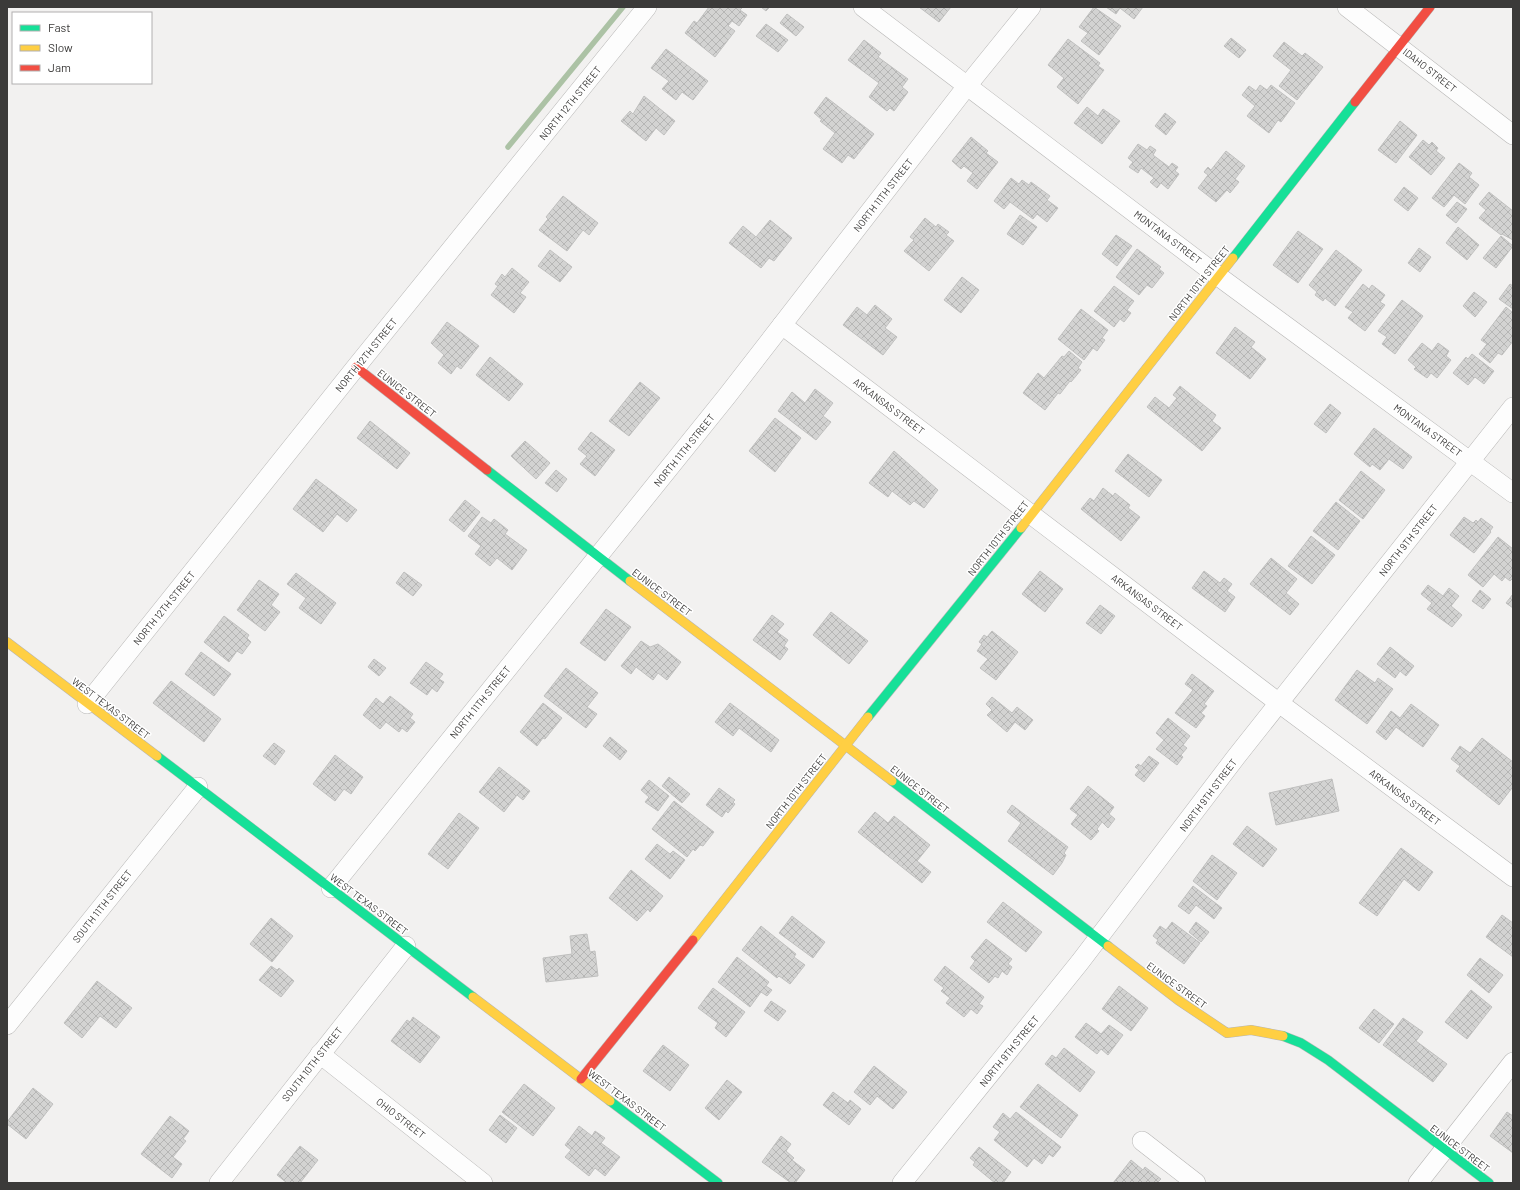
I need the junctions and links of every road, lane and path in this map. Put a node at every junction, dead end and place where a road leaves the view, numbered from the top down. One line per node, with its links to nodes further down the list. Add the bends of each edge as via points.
1 (647, 7): 11 (street, NORTH 12TH STREET)
2 (863, 7): 7 (street, MONTANA STREET)
3 (1031, 7): 7 (street, NORTH 11TH STREET)
4 (1347, 7): 6 (street, IDAHO STREET)
5 (1430, 7): 6 (street, NORTH 10TH STREET)
6 (1399, 46): 8 (street, IDAHO STREET); 9 (street, NORTH 10TH STREET)
7 (967, 86): 9 (street, MONTANA STREET); 10 (street, NORTH 11TH STREET)
8 (1513, 135)
9 (1218, 276): 13 (street, MONTANA STREET); 15 (street, NORTH 10TH STREET)
10 (782, 325): 15 (street, ARKANSAS STREET); 16 (street, NORTH 11TH STREET)
11 (356, 366): 16 (street, EUNICE STREET); 19 (street, NORTH 12TH STREET)
12 (1513, 407): 13 (street, NORTH 9TH STREET)
13 (1470, 461): 14 (street, MONTANA STREET); 18 (street, NORTH 9TH STREET)
14 (1513, 493)
15 (1031, 515): 18 (street, ARKANSAS STREET); 20 (street, NORTH 10TH STREET)
16 (598, 557): 20 (street, EUNICE STREET); 23 (street, NORTH 11TH STREET)
17 (7, 642): 19 (street, WEST TEXAS STREET)
18 (1279, 703): 22 (street, ARKANSAS STREET); 24 (street, NORTH 9TH STREET)
19 (87, 704): 21 (street, WEST TEXAS STREET)
20 (845, 745): 24 (street, EUNICE STREET); 29 (street, NORTH 10TH STREET)
21 (198, 787): 23 (street, WEST TEXAS STREET); 26 (street, SOUTH 11TH STREET)
22 (1513, 877)
23 (331, 888): 25 (street, WEST TEXAS STREET)
24 (1097, 940): 31 (street, EUNICE STREET, via 1227,1033 1250,1030 1269,1032 1301,1041); 35 (street, NORTH 9TH STREET)
25 (406, 946): 27 (street, SOUTH 10TH STREET); 29 (street, WEST TEXAS STREET)
26 (7, 1025)
27 (320, 1054): 32 (street, SOUTH 10TH STREET); 33 (street, OHIO STREET)
28 (1513, 1062): 31 (street)
29 (581, 1079): 34 (street, WEST TEXAS STREET)
30 (1142, 1141): 36 (street)
31 (1444, 1150): 37 (street); 38 (street, EUNICE STREET)
32 (220, 1183)
33 (482, 1183)
34 (718, 1183)
35 (902, 1183)
36 (1196, 1183)
37 (1418, 1183)
38 (1489, 1183)

